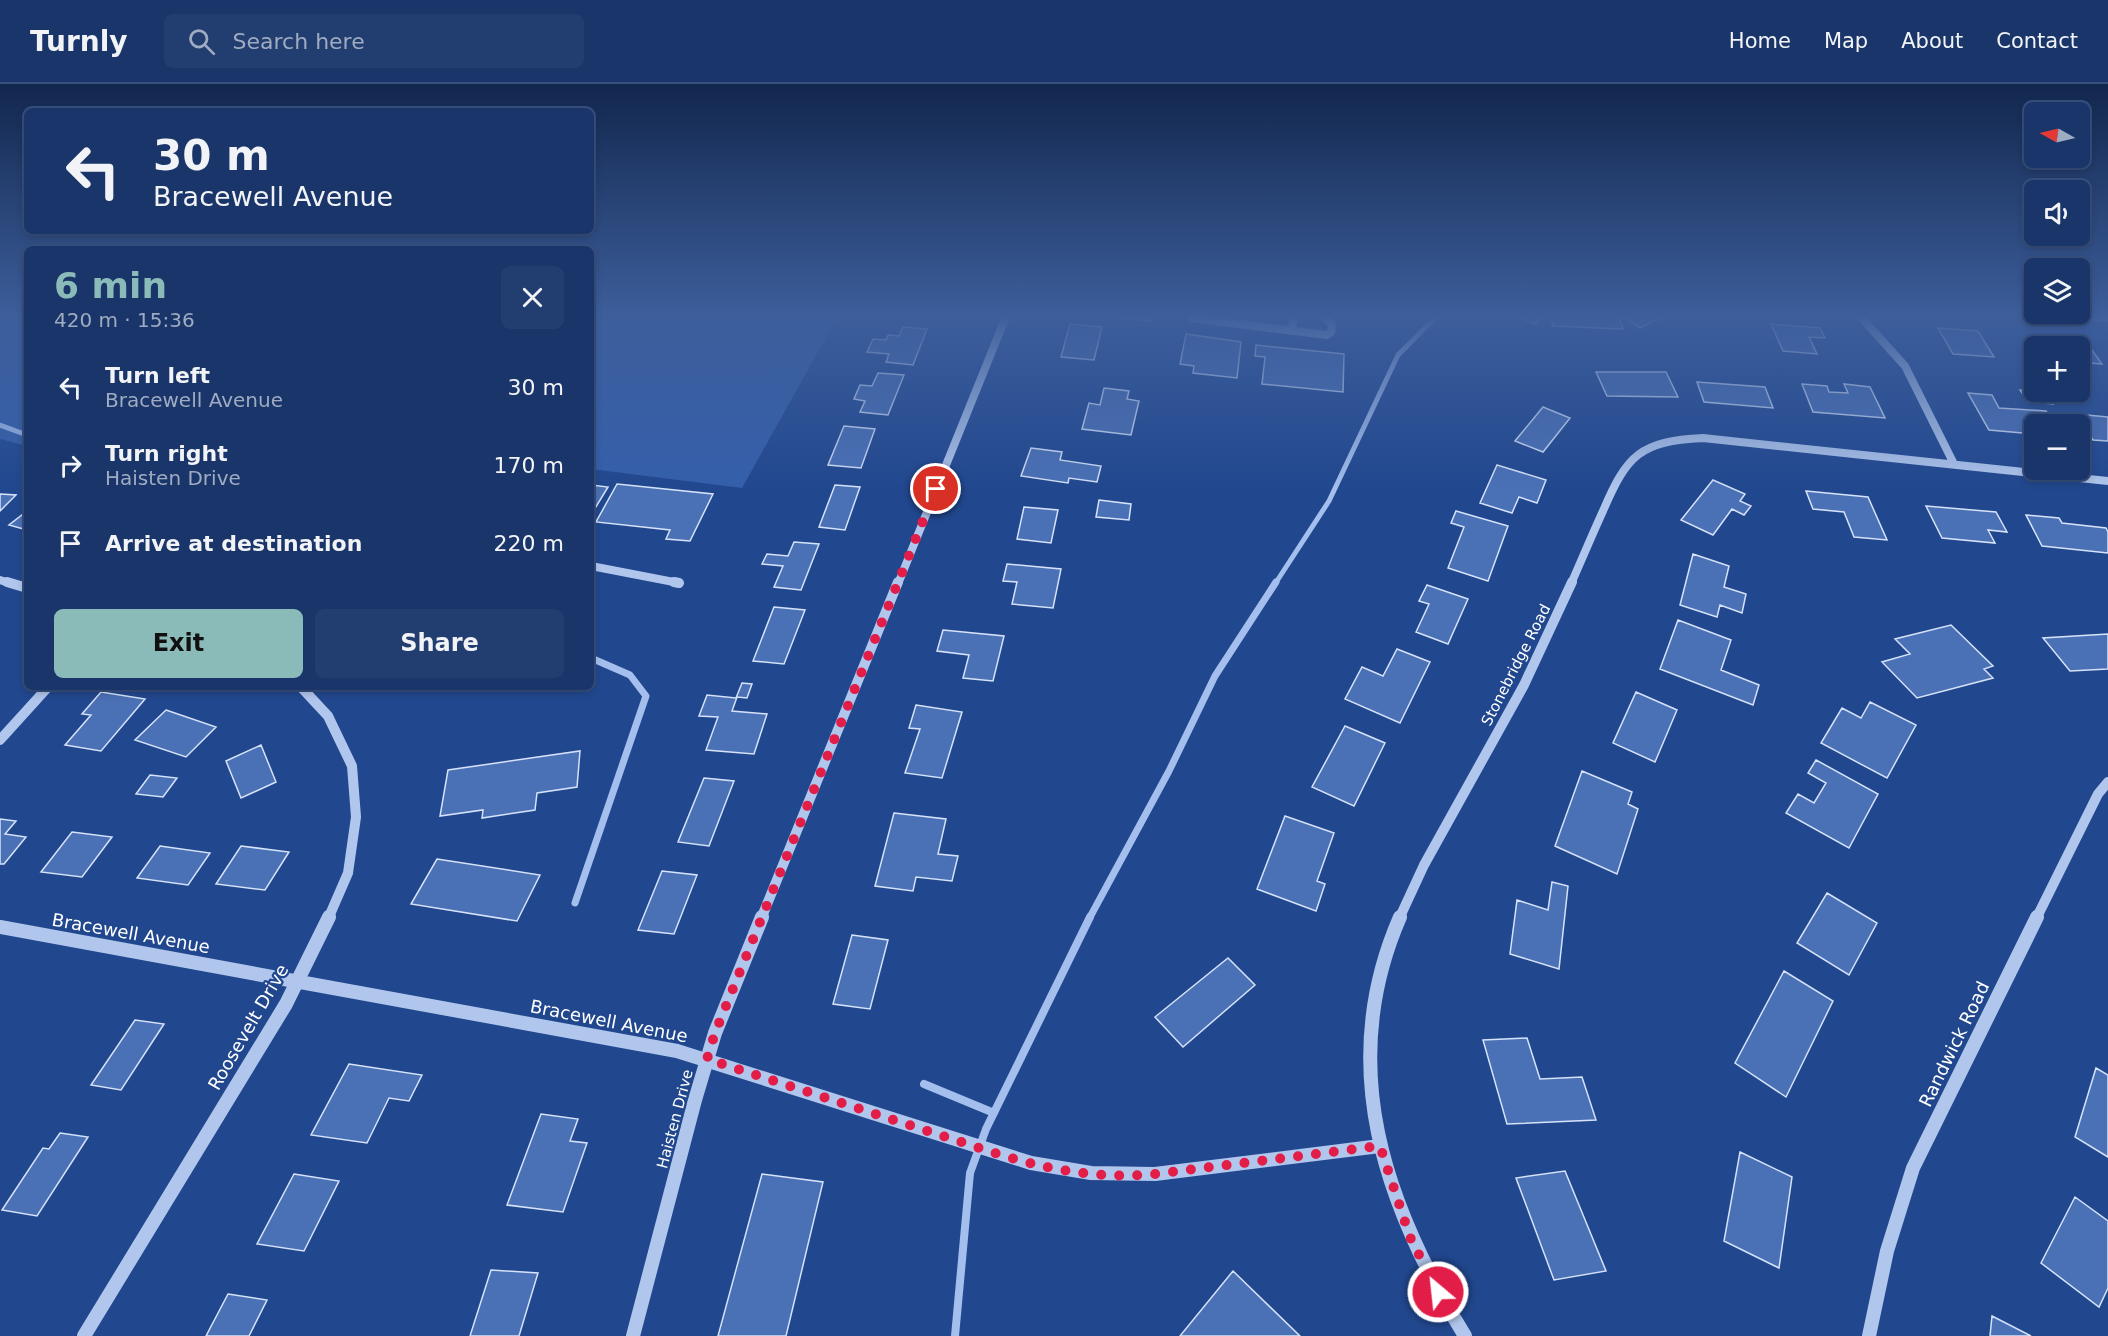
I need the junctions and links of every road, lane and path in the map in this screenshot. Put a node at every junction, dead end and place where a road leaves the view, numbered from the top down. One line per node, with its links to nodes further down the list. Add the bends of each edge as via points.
1 (983, 372): 15 (street, Haisten Drive)
2 (1908, 372): 3 (street)
3 (1954, 464): 4 (street, Stonebridge Road); 16 (street, Stonebridge Road, via 1703,438 1666,441 1629,462 1611,492 1536,663 1431,850 1389,944 1373,1002 1370,1046)
4 (2108, 481)
5 (594, 567): 7 (street)
6 (0, 580): 8 (street)
7 (679, 583)
8 (24, 587)
9 (45, 690): 11 (street)
10 (304, 690): 14 (street, Roosevelt Drive, via 328,716 352,766 356,817 348,873)
11 (0, 740)
12 (2108, 782): 20 (street, Randwick Road, via 2098,794 1913,1168 1873,1303)
13 (0, 927): 14 (street, Bracewell Avenue)
14 (297, 981): 15 (street, Bracewell Avenue); 17 (street, Roosevelt Drive)
15 (707, 1059): 16 (street, Bracewell Avenue, via 956,1141 1068,1172 1123,1177); 18 (street, Haisten Drive)
16 (1380, 1146): 19 (street, Stonebridge Road, via 1410,1237)
17 (84, 1336)
18 (633, 1336)
19 (1465, 1336)
20 (1869, 1336)

